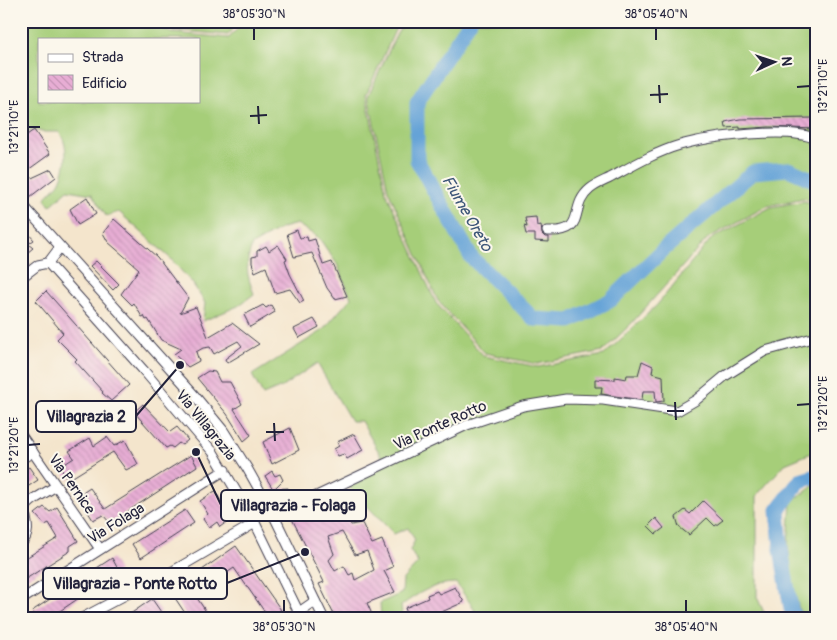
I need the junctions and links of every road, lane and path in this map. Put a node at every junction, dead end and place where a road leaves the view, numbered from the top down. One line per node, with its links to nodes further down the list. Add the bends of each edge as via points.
1 (816, 139): 3 (street, via 784,132 704,139 678,146 590,189 580,200 572,226 560,232)
2 (21, 203): 4 (street, Via Villagrazia)
3 (547, 231)
4 (60, 247): 5 (street); 13 (street, Via Villagrazia, via 223,430)
5 (48, 264): 6 (street, via 38,265); 11 (street, Via Villagrazia, via 145,372)
6 (21, 278)
7 (816, 337): 13 (street, Via Ponte Rotto, via 764,351 677,410 603,400 566,399 523,406 467,425)
8 (21, 435): 9 (street, Via Pernice)
9 (33, 452): 10 (street); 12 (street, Via Pernice)
10 (21, 459)
11 (225, 470): 14 (street, Via Villagrazia); 16 (street, Via Folaga)
12 (56, 486): 15 (street, via 24,508 28,530); 16 (street, Via Pernice)
13 (274, 516): 18 (street, Via Villagrazia)
14 (254, 523): 19 (street, Via Villagrazia); 20 (street, via 156,581)
15 (21, 543)
16 (100, 549): 17 (street, Via Folaga)
17 (21, 600)
18 (315, 601): 19 (street); 22 (street, Via Villagrazia)
19 (300, 616): 21 (street)
20 (80, 619)
21 (289, 619)
22 (324, 619)

